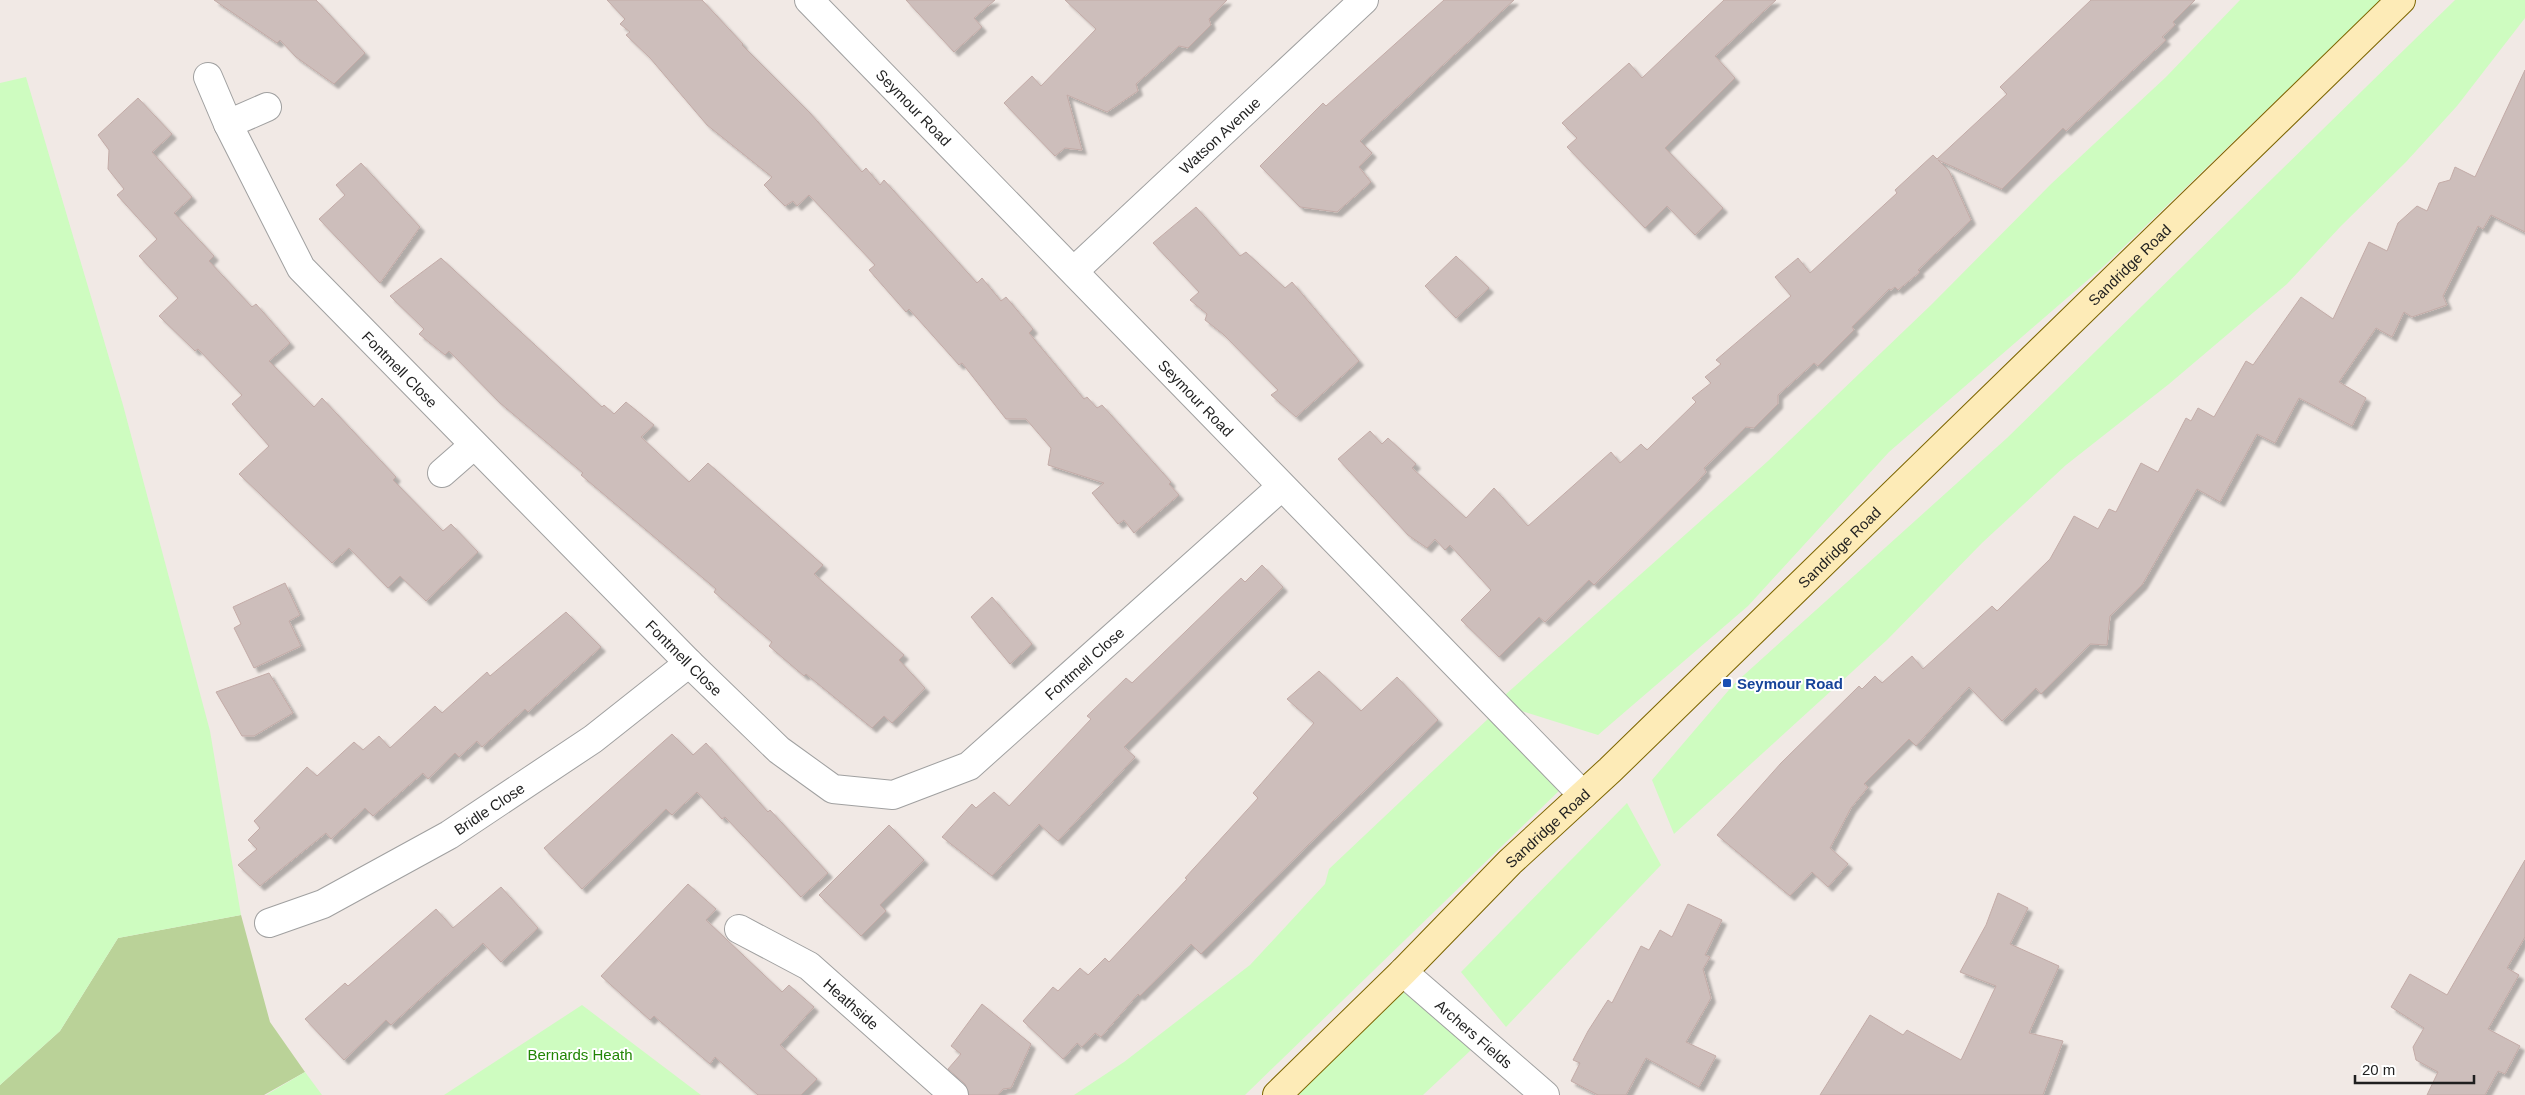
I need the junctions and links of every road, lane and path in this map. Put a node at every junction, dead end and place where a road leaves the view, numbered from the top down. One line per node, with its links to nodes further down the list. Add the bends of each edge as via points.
1 (809, 0): 7 (street, Seymour Road)
2 (1364, 0): 7 (street, Watson Avenue)
3 (2401, 0): 12 (main road, Sandridge Road)
4 (208, 77): 6 (street, Fontmell Close)
5 (267, 107): 6 (street)
6 (228, 124): 8 (street, Fontmell Close, via 301,268)
7 (1074, 271): 10 (street, Seymour Road)
8 (474, 445): 9 (street); 11 (street, Fontmell Close)
9 (442, 473)
10 (1281, 487): 11 (street, Fontmell Close, via 969,766 893,795 833,789 779,750); 12 (street, Seymour Road)
11 (689, 663): 13 (street, Bridle Close, via 593,739 449,835 322,904)
12 (1583, 795): 15 (main road, Sandridge Road, via 1510,862)
13 (270, 923)
14 (739, 929): 16 (street, Heathside, via 809,966)
15 (1402, 972): 17 (main road, Sandridge Road); 18 (street, Archers Fields)
16 (954, 1095)
17 (1277, 1095)
18 (1545, 1095)

